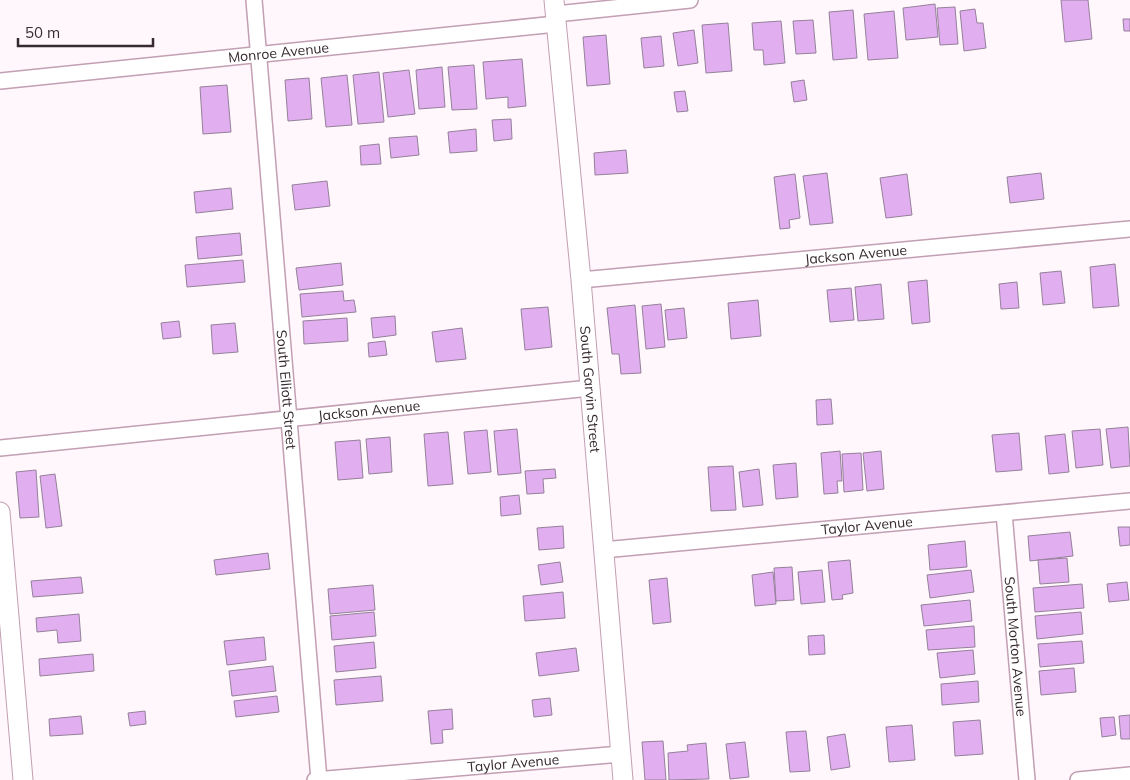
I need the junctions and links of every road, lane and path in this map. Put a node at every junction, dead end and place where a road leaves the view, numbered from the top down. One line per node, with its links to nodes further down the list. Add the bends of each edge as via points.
1 (254, 0): 4 (street, South Elliott Street)
2 (690, 0): 3 (street, Monroe Avenue)
3 (555, 13): 4 (street, Monroe Avenue); 7 (street, South Garvin Street)
4 (258, 54): 5 (street, Monroe Avenue); 9 (street, South Elliott Street)
5 (0, 81)
6 (1130, 229): 7 (street, Jackson Avenue)
7 (581, 280): 8 (street, South Garvin Street)
8 (590, 388): 9 (street, Jackson Avenue); 14 (street, South Garvin Street)
9 (289, 418): 10 (street, Jackson Avenue); 18 (street, South Elliott Street)
10 (0, 448)
11 (1130, 501): 13 (street, Taylor Avenue)
12 (0, 512): 17 (street)
13 (1004, 513): 14 (street, Taylor Avenue); 20 (street, South Morton Avenue)
14 (603, 550): 15 (street, South Garvin Street)
15 (621, 754): 18 (street, Taylor Avenue); 19 (street, South Garvin Street)
16 (1130, 775): 21 (street)
17 (23, 780)
18 (317, 780)
19 (623, 780)
20 (1027, 780)
21 (1078, 780)

